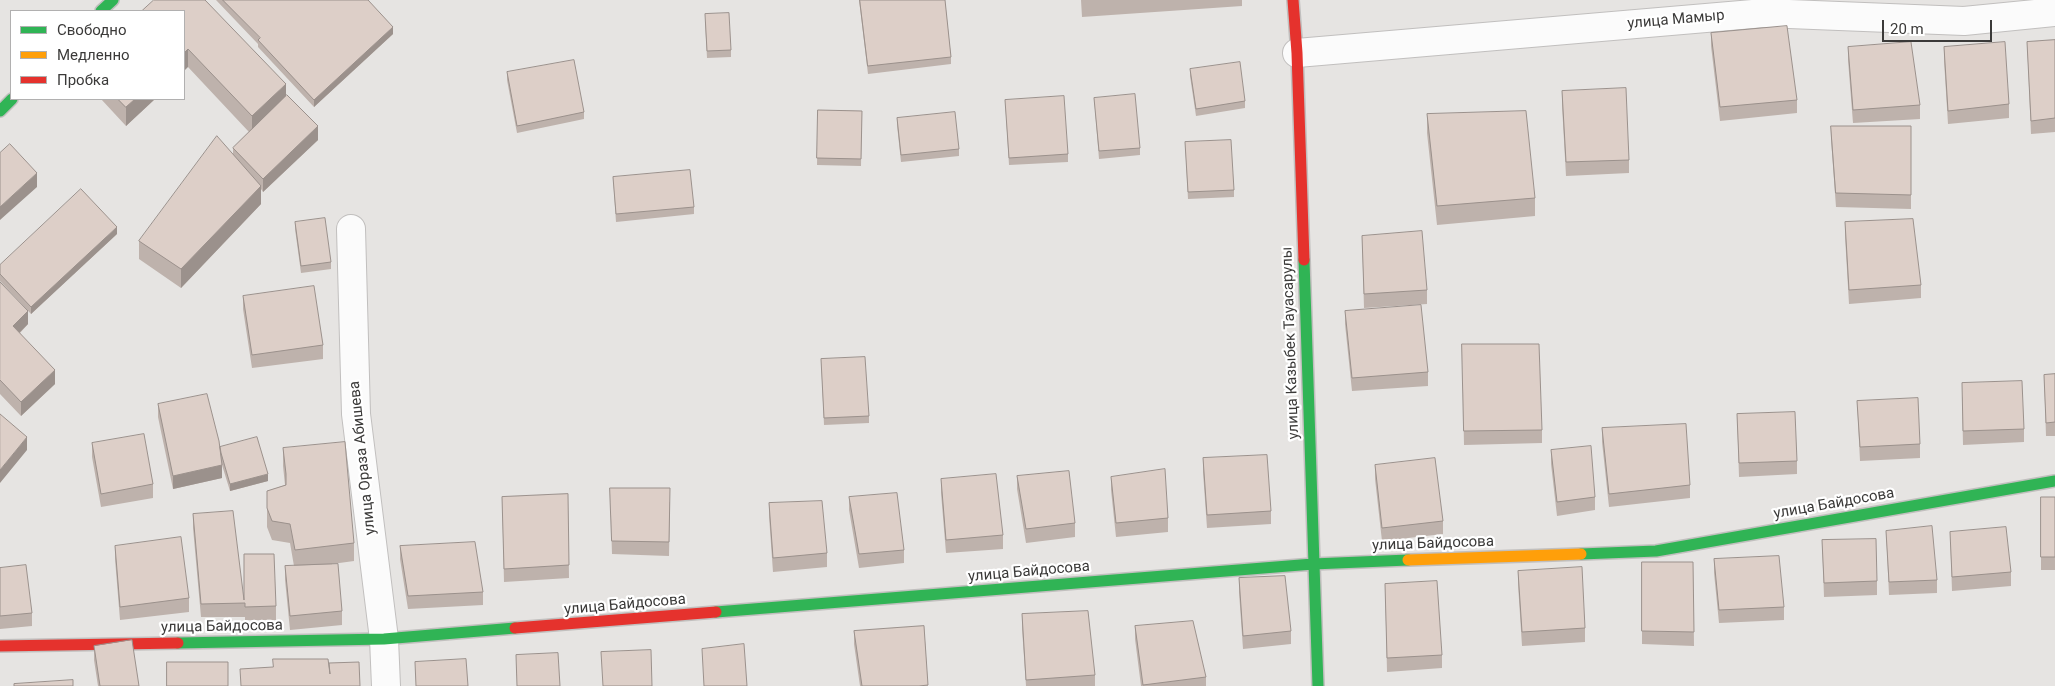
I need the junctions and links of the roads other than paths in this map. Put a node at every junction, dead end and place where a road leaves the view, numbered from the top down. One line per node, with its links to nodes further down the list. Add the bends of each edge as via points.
1 (113, 0): 3 (street)
2 (1293, 0): 5 (street, улица Казыбек Тауасарулы)
3 (102, 10)
4 (2055, 12): 5 (street, улица Мамыр, via 1964,21 1764,13)
5 (1297, 53): 10 (street, улица Казыбек Тауасарулы)
6 (11, 100): 7 (street)
7 (0, 111)
8 (351, 229): 11 (street, улица Ораза Абишева, via 356,414)
9 (2055, 481): 10 (street, улица Байдосова, via 1656,551)
10 (1313, 564): 11 (street, улица Байдосова); 14 (street, улица Казыбек Тауасарулы)
11 (384, 640): 12 (street, улица Байдосова); 13 (street, улица Ораза Абишева)
12 (0, 646)
13 (386, 686)
14 (1318, 686)

